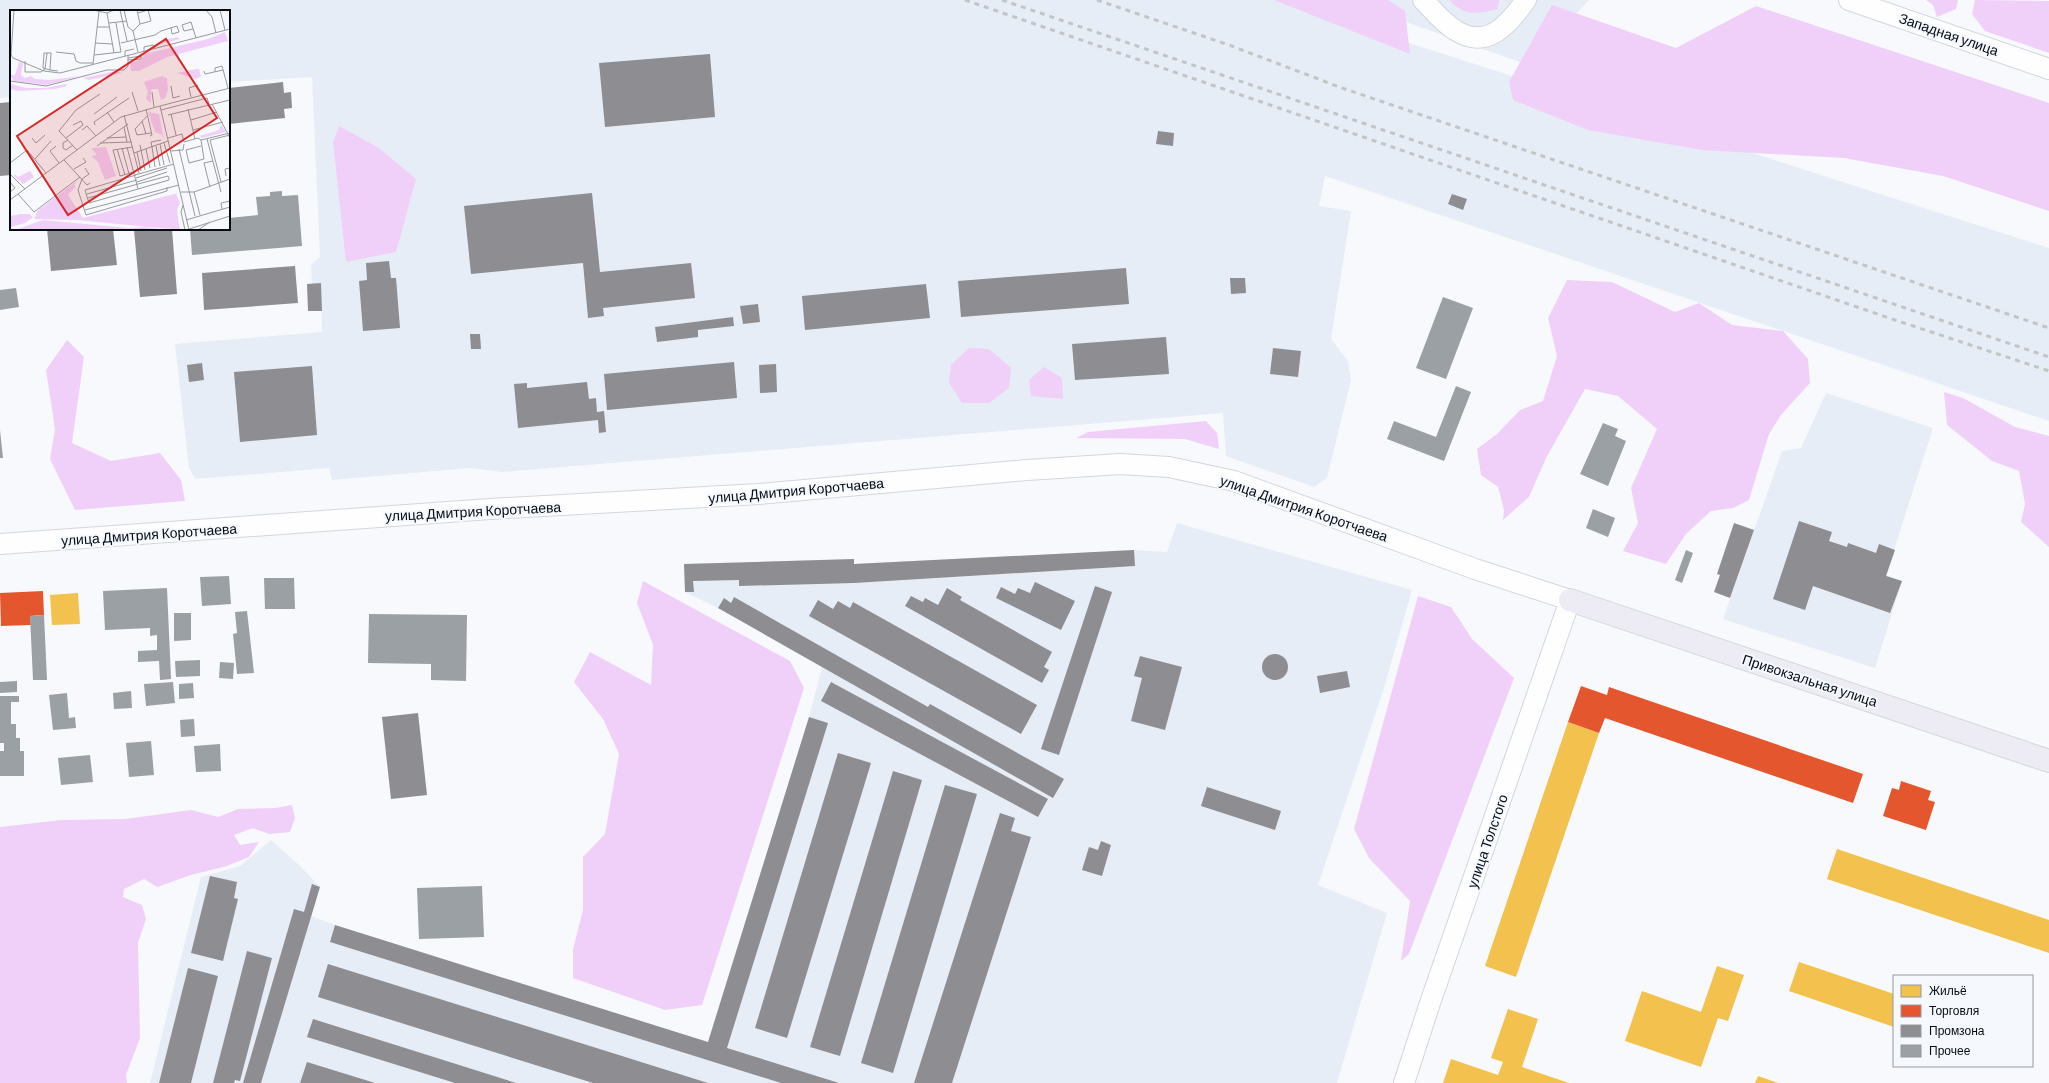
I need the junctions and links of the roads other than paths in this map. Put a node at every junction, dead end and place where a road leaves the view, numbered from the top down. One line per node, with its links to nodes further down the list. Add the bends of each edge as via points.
1 (1423, 0): 2 (street, via 1455,31 1473,37 1486,37 1502,29)
2 (1526, 0)
3 (1849, 0): 4 (street, Западная улица)
4 (2049, 69)
5 (0, 544): 6 (street, улица Дмитрия Коротчаева, via 482,510 759,494 1120,464 1169,467 1234,481)
6 (1570, 600): 7 (main road, Привокзальная улица); 8 (street, улица Толстого)
7 (2049, 761)
8 (1404, 1083)

